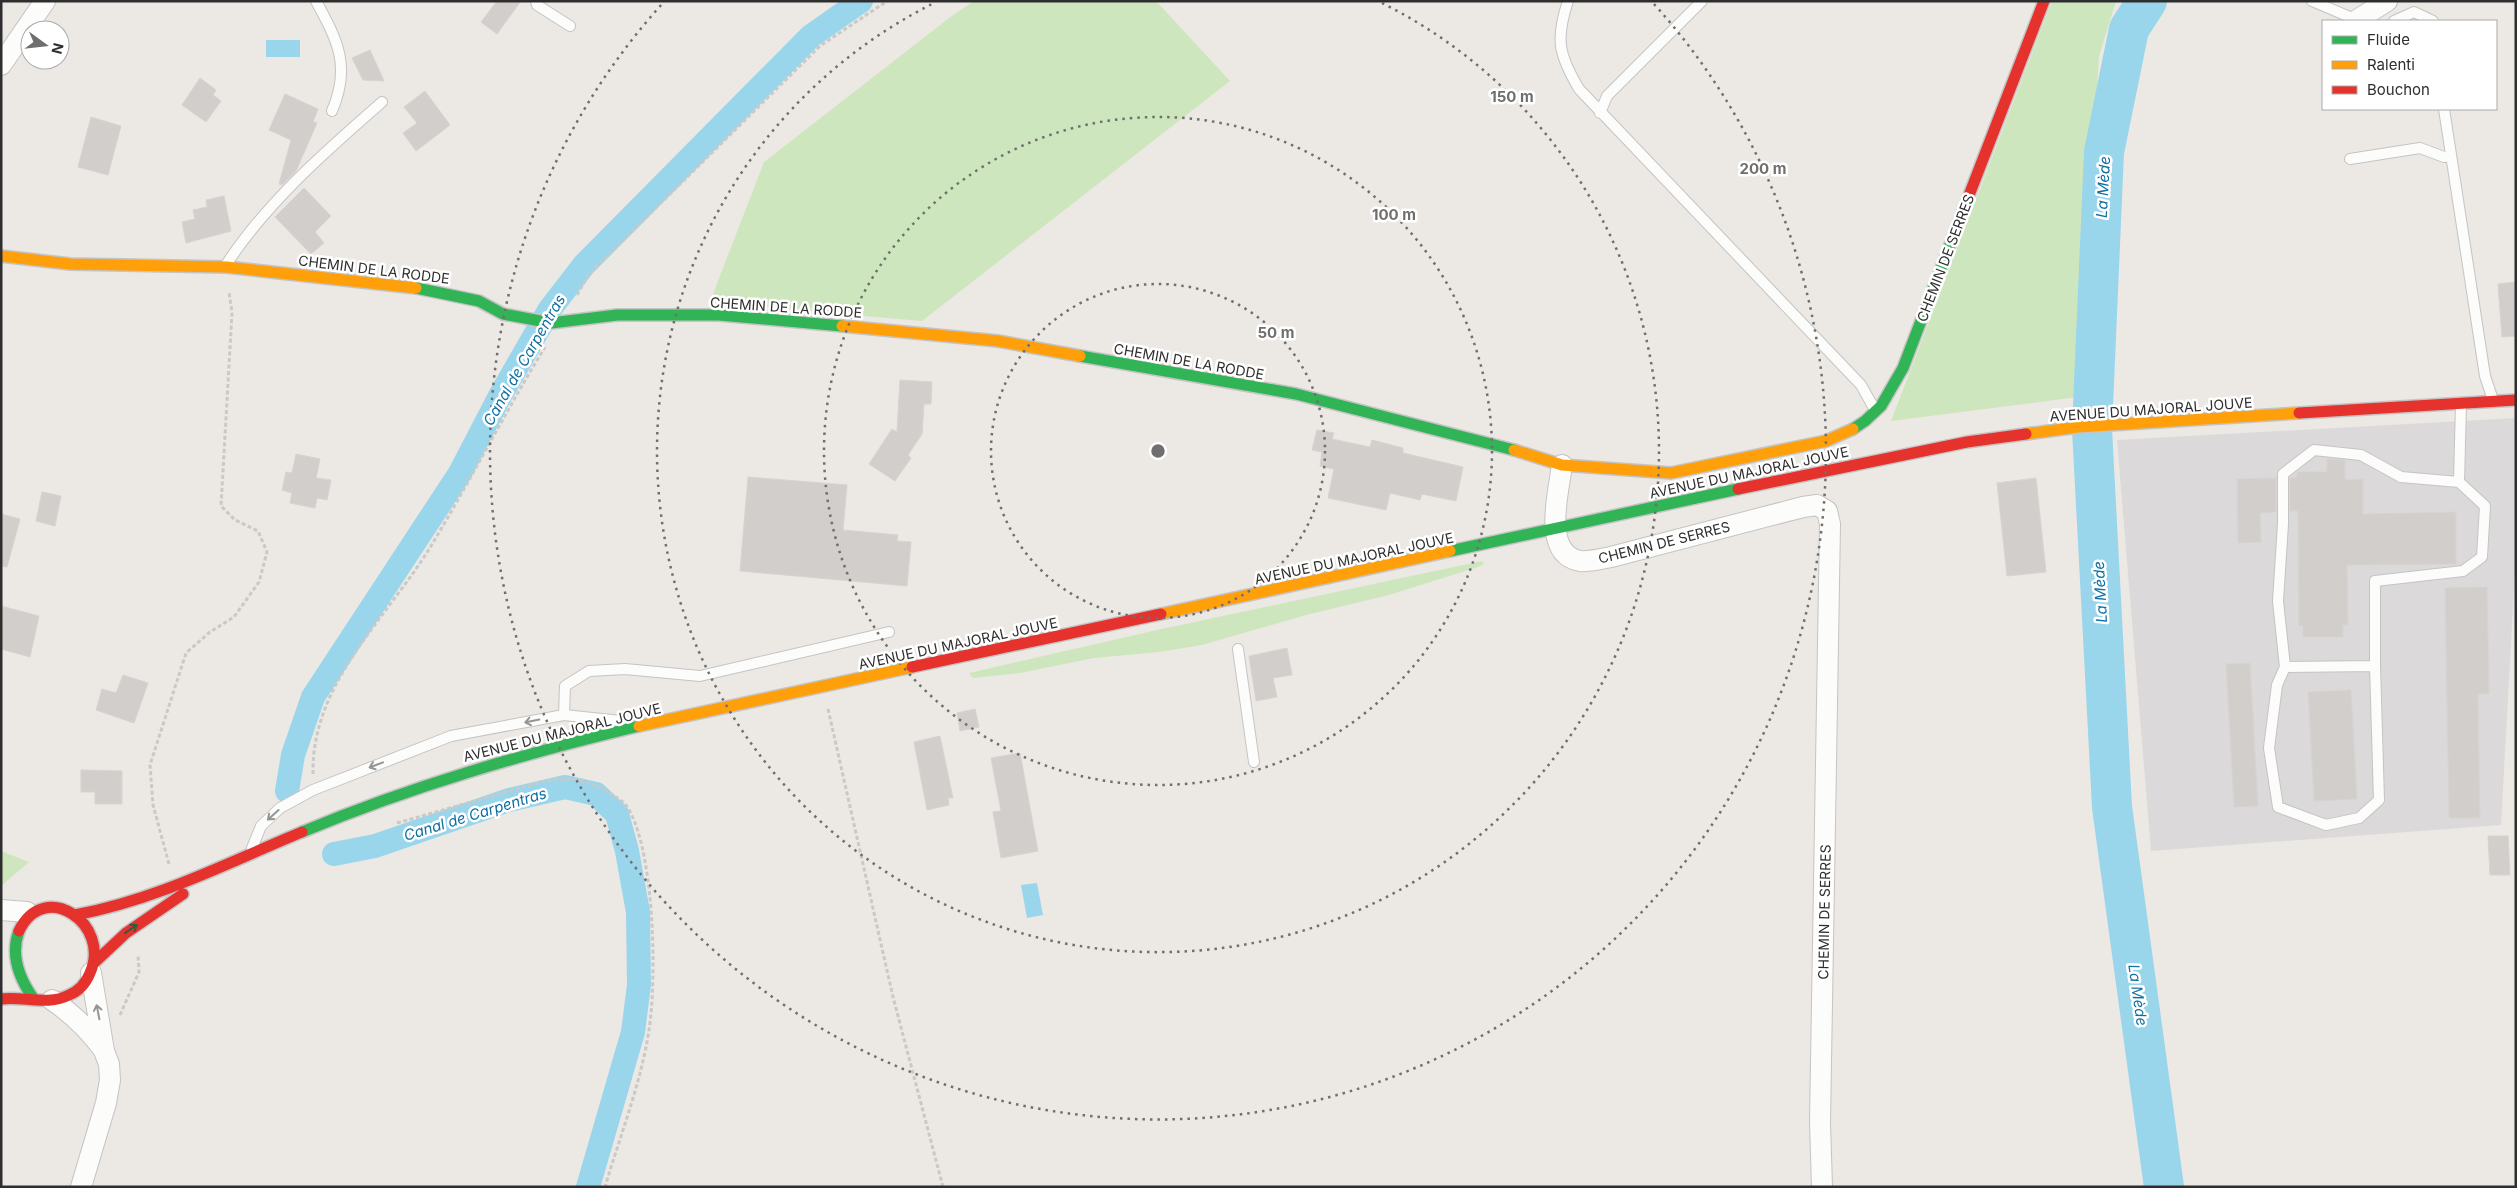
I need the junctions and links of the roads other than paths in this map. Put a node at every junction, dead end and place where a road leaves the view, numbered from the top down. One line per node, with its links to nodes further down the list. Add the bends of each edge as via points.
1 (45, 1): 13 (street)
2 (316, 1): 16 (lane, via 334,35 343,77)
3 (536, 1): 12 (lane, via 537,5)
4 (1568, 1): 17 (lane, via 1559,34 1564,64 1578,90)
5 (1702, 1): 17 (lane, via 1607,96)
6 (2044, 1): 25 (main road, CHEMIN DE SERRES, via 1903,368 1886,402)
7 (2312, 1): 9 (lane)
8 (2387, 1): 9 (street)
9 (2356, 20)
10 (2396, 20): 11 (lane, via 2414,12)
11 (2431, 20)
12 (570, 26)
13 (1, 65)
14 (382, 102): 21 (lane, via 321,155 242,242)
15 (2444, 110): 18 (lane)
16 (332, 112)
17 (1600, 113): 25 (lane, via 1861,385)
18 (2450, 156): 19 (lane, via 2420,148); 23 (lane, via 2485,376)
19 (2350, 159)
20 (1, 256): 21 (main road, CHEMIN DE LA RODDE, via 70,264)
21 (226, 266): 26 (main road, CHEMIN DE LA RODDE, via 429,289 479,301 503,314 555,324 617,315 720,315 998,341 1296,394)
22 (2516, 400): 23 (main road, AVENUE DU MAJORAL JOUVE)
23 (2493, 401): 24 (main road, AVENUE DU MAJORAL JOUVE)
24 (2460, 403): 27 (lane); 28 (main road, AVENUE DU MAJORAL JOUVE, via 2078,427 1920,451)
25 (1876, 414): 26 (main road, CHEMIN DE SERRES, via 1826,441 1671,472)
26 (1562, 465): 28 (street, CHEMIN DE SERRES)
27 (2458, 482): 31 (lane, via 2485,506 2482,557 2462,570 2375,581); 32 (lane, via 2401,477 2362,455 2314,450 2283,474 2278,601)
28 (1555, 530): 34 (main road, AVENUE DU MAJORAL JOUVE); 48 (street, CHEMIN DE SERRES, via 1564,554 1579,561 1594,560 1803,506 1817,505 1827,511 1830,524 1820,1112)
29 (888, 632): 33 (lane, via 700,676 625,669 589,671 565,686)
30 (1238, 649): 35 (lane)
31 (2375, 666): 32 (lane); 32 (lane, via 2379,800 2359,818 2326,825 2278,807 2269,748 2277,685)
32 (2285, 667)
33 (564, 715): 34 (lane); 36 (lane, one-way to 36, via 452,736 313,790 280,808 261,826)
34 (650, 724): 36 (main road, AVENUE DU MAJORAL JOUVE, via 522,754 455,775 397,794)
35 (1254, 762)
36 (249, 855): 37 (main road, AVENUE DU MAJORAL JOUVE)
37 (223, 868): 40 (main road, AVENUE DU MAJORAL JOUVE, via 119,906); 42 (main road, AVENUE DU MAJORAL JOUVE, one-way to 37, via 109,945 127,931)
38 (1, 910): 39 (street)
39 (27, 912): 40 (main road, AVENUE DU MAJORAL JOUVE, via 43,907 60,908); 41 (main road, via 15,921)
40 (75, 915): 42 (main road, via 88,927 95,944)
41 (3, 944)
42 (93, 967): 45 (main road, AVENUE DU MAJORAL JOUVE, via 82,987 68,997); 46 (street, one-way to 42)
43 (8, 976): 45 (main road, via 21,992)
44 (1, 999): 45 (main road, AVENUE DU MAJORAL JOUVE)
45 (43, 999): 46 (street, via 69,1012)
46 (104, 1050): 47 (street, via 110,1080)
47 (81, 1187)
48 (1822, 1187)

